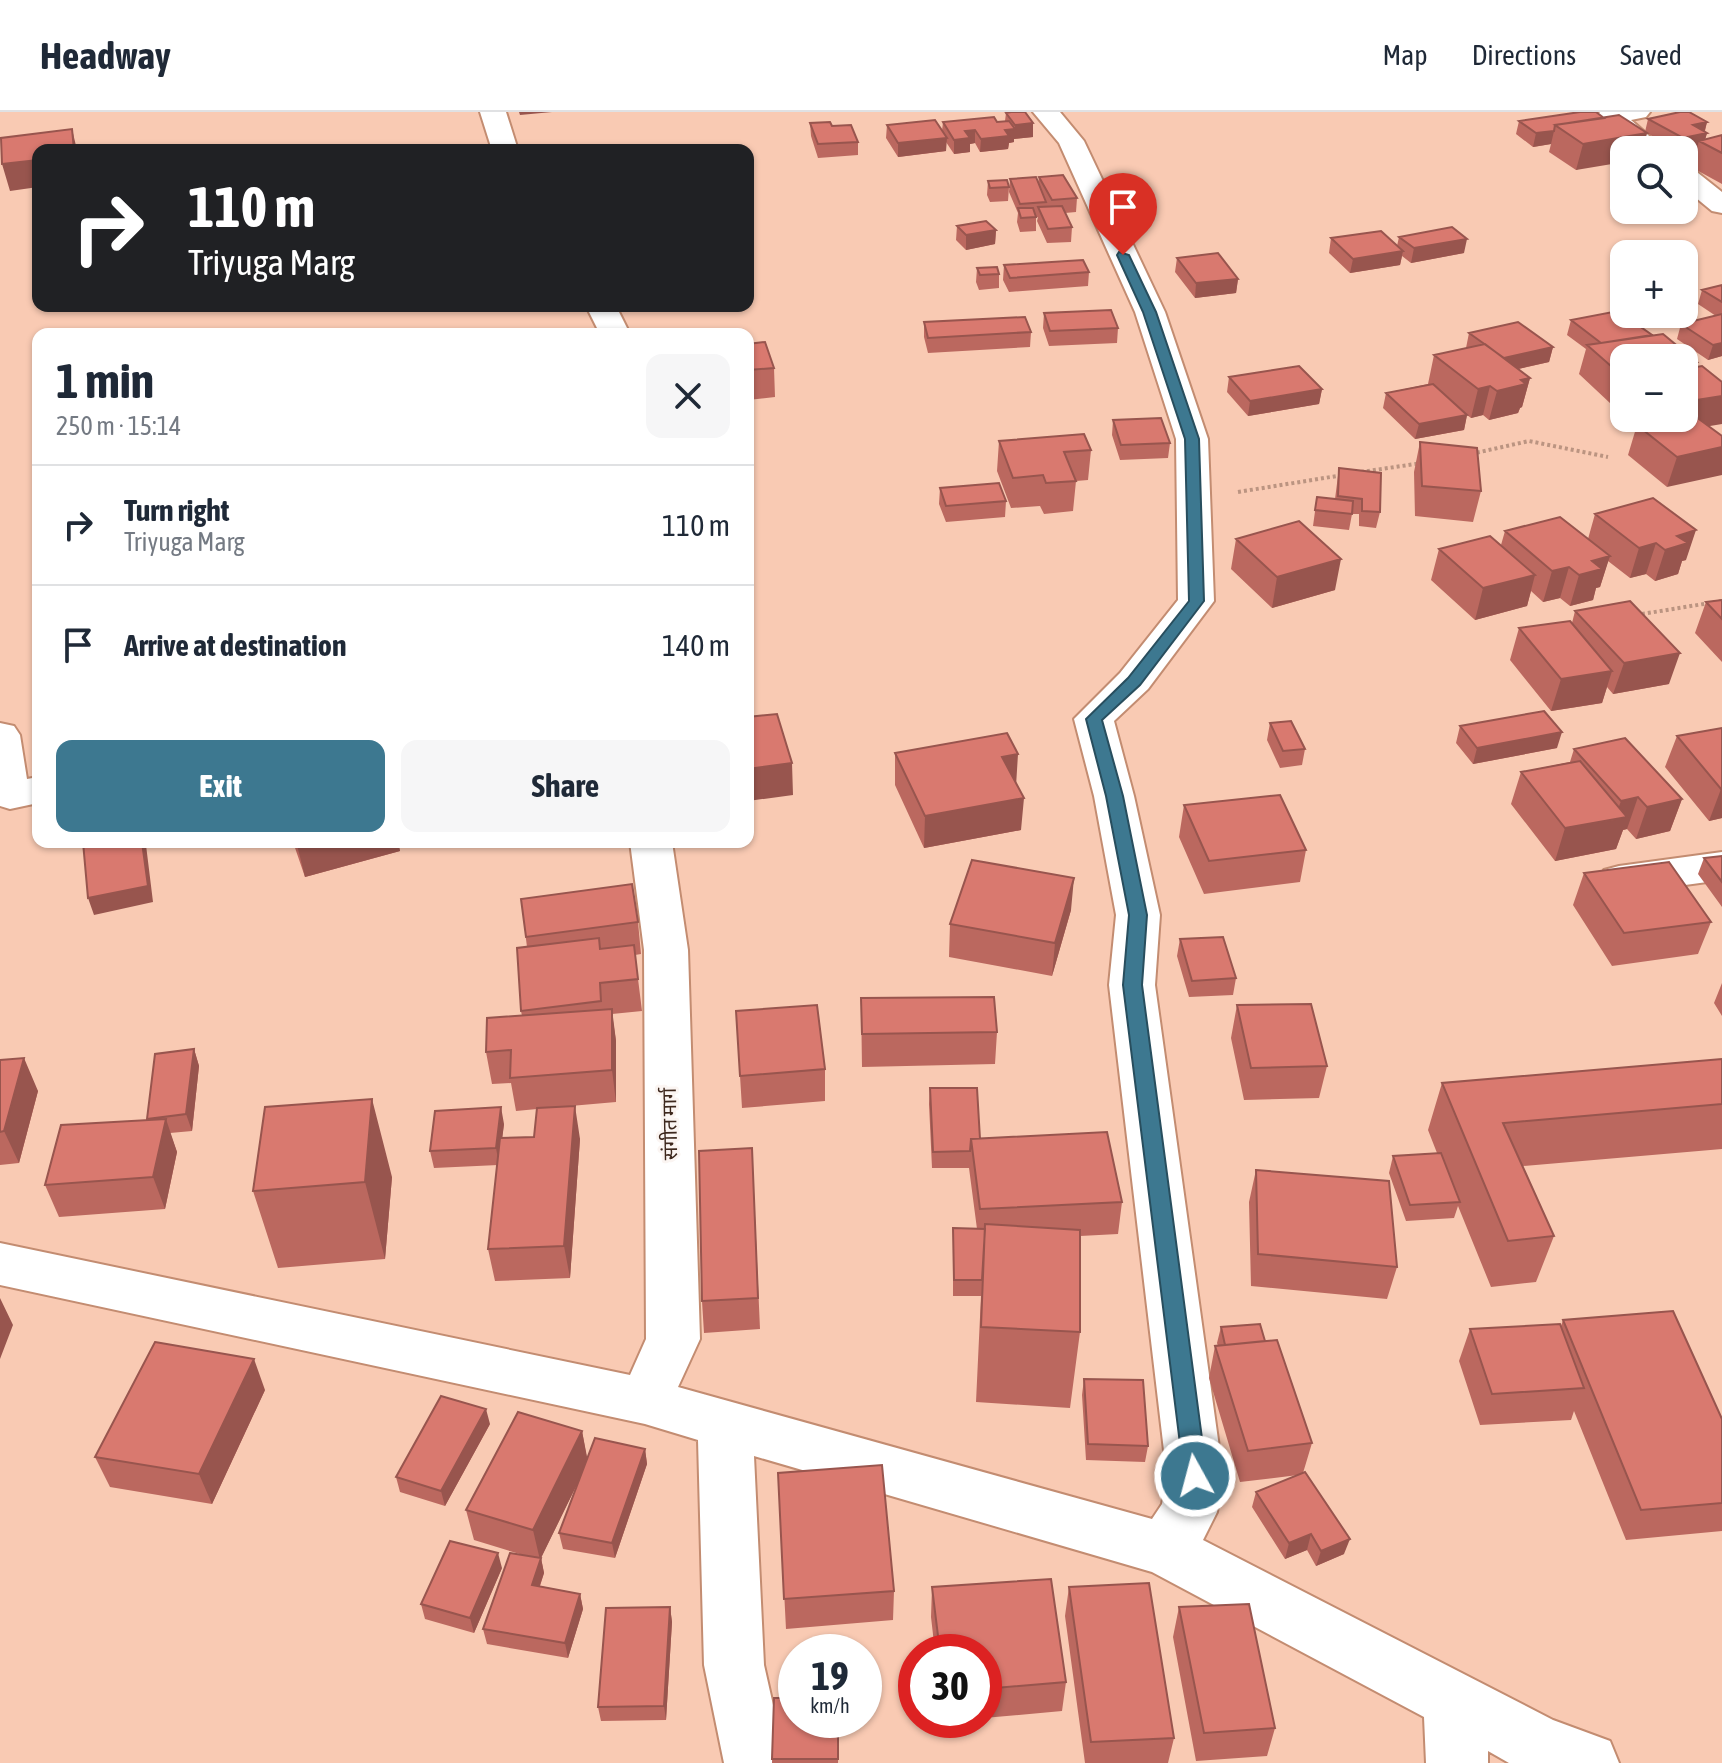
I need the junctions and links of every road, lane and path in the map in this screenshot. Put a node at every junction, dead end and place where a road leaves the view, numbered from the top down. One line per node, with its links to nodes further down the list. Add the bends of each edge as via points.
1 (493, 112): 5 (street)
2 (1046, 112): 13 (street, via 1071,141 1150,312 1192,439)
3 (1637, 112): 4 (street, via 1610,116)
4 (1635, 136)
5 (503, 144)
6 (1698, 186): 7 (street)
7 (1722, 205)
8 (1467, 455): 9 (path, via 1529,441)
9 (1608, 457)
10 (1436, 461): 11 (path)
11 (1360, 472)
12 (1345, 475): 13 (path)
13 (1194, 499): 24 (street, via 1196,601 1134,681 1094,719 1138,915 1132,985 1195,1476 1189,1512)
14 (1722, 601): 15 (path)
15 (1625, 617)
16 (0, 735): 17 (street, via 10,796)
17 (32, 791)
18 (652, 848): 22 (street, संगीत मार्ग, via 666,950 673,1339)
19 (1722, 866): 20 (street)
20 (1609, 882)
21 (0, 1264): 22 (street)
22 (645, 1401): 23 (street)
23 (725, 1423): 24 (street); 26 (street, via 734,1665)
24 (1165, 1549): 25 (street)
25 (1454, 1702): 27 (street); 28 (street, via 1538,1745)
26 (755, 1763)
27 (1457, 1763)
28 (1588, 1763)

